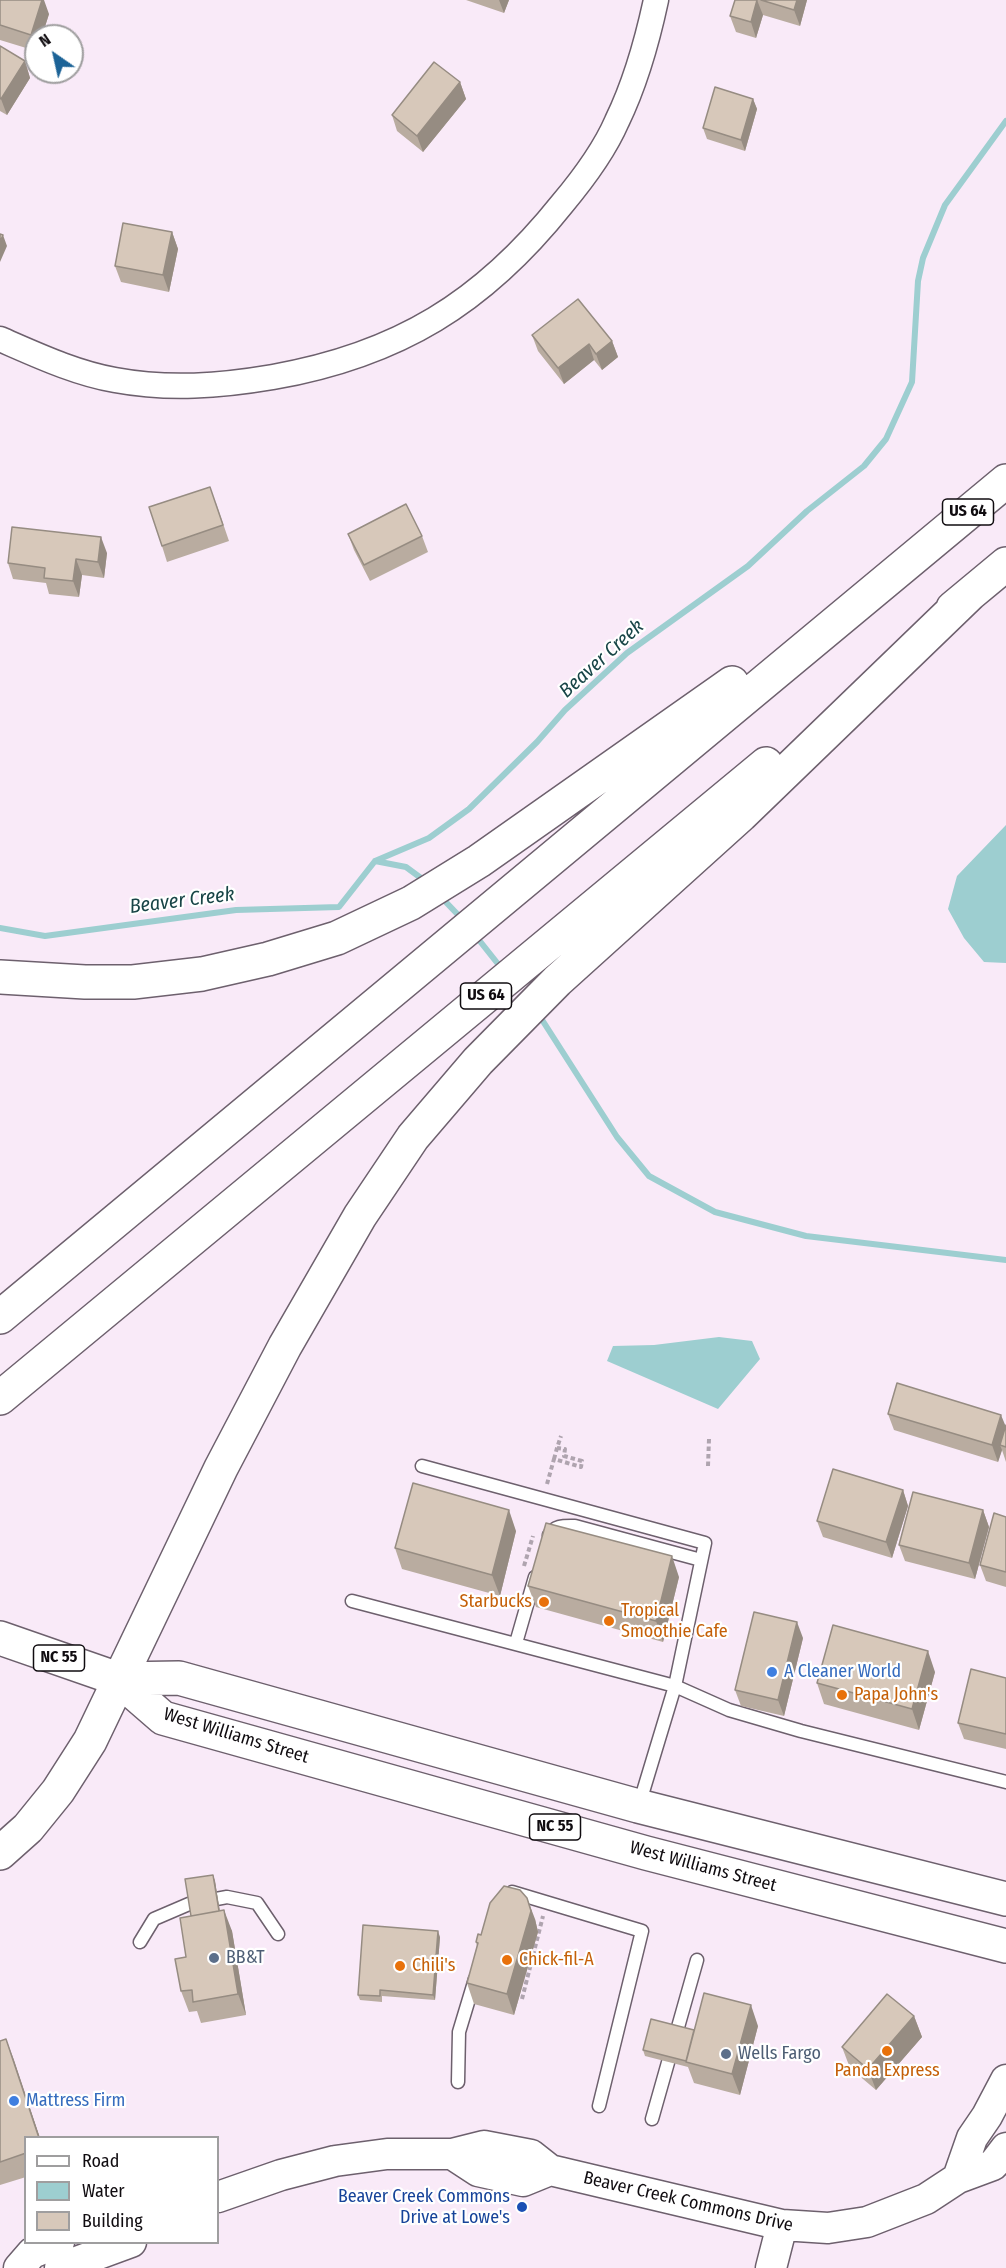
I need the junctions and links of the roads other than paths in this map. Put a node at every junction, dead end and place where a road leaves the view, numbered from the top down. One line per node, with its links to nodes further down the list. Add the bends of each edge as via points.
1 (656, 0): 2 (street, via 633,85 599,154 575,188 513,260 485,286 427,324 356,357 312,370 179,388 112,380)
2 (0, 339)
3 (1006, 481): 4 (main road, US 64)
4 (930, 544): 7 (main road, via 479,861 411,903 337,938 202,974 133,982); 8 (main road, US 64)
5 (1006, 564): 6 (main road, US 64)
6 (970, 594): 9 (main road, US 64); 17 (main road, via 741,815 557,981 478,1061 413,1137 360,1216 285,1346)
7 (0, 978)
8 (0, 1317)
9 (0, 1398)
10 (422, 1466): 12 (lane, via 705,1544)
11 (545, 1542): 12 (lane, via 553,1529 575,1526)
12 (702, 1560): 18 (lane)
13 (539, 1562): 16 (lane)
14 (352, 1601): 16 (lane)
15 (0, 1638): 17 (main road, NC 55)
16 (516, 1643): 18 (lane)
17 (118, 1679): 20 (main road, West Williams Street / NC 55, via 179,1678); 21 (main road, via 90,1741 58,1791 28,1828); 26 (main road, West Williams Street / NC 55, via 163,1718 646,1853)
18 (675, 1686): 19 (lane, via 729,1710 801,1731); 20 (lane)
19 (1006, 1782)
20 (638, 1806): 22 (main road, West Williams Street / NC 55)
21 (0, 1853)
22 (1006, 1899)
23 (499, 1900): 31 (lane, via 502,1889 642,1930)
24 (278, 1934): 25 (lane, via 257,1904 227,1897 189,1904 154,1919)
25 (140, 1942)
26 (1006, 1946)
27 (697, 1960): 32 (lane)
28 (479, 1966): 30 (lane, via 459,2032)
29 (1006, 2080): 34 (street, via 972,2138)
30 (458, 2082)
31 (599, 2106)
32 (652, 2119)
33 (1006, 2148): 34 (street, Beaver Creek Commons Drive, via 993,2165)
34 (958, 2178): 36 (street, Beaver Creek Commons Drive, via 926,2199 867,2222 828,2228)
35 (219, 2197): 36 (street, Beaver Creek Commons Drive, via 298,2170 354,2158 452,2154 484,2146 531,2155 550,2170)
36 (783, 2225): 41 (street)
37 (54, 2244): 39 (street, via 32,2253)
38 (126, 2244): 40 (street)
39 (19, 2268)
40 (60, 2268)
41 (771, 2268)

